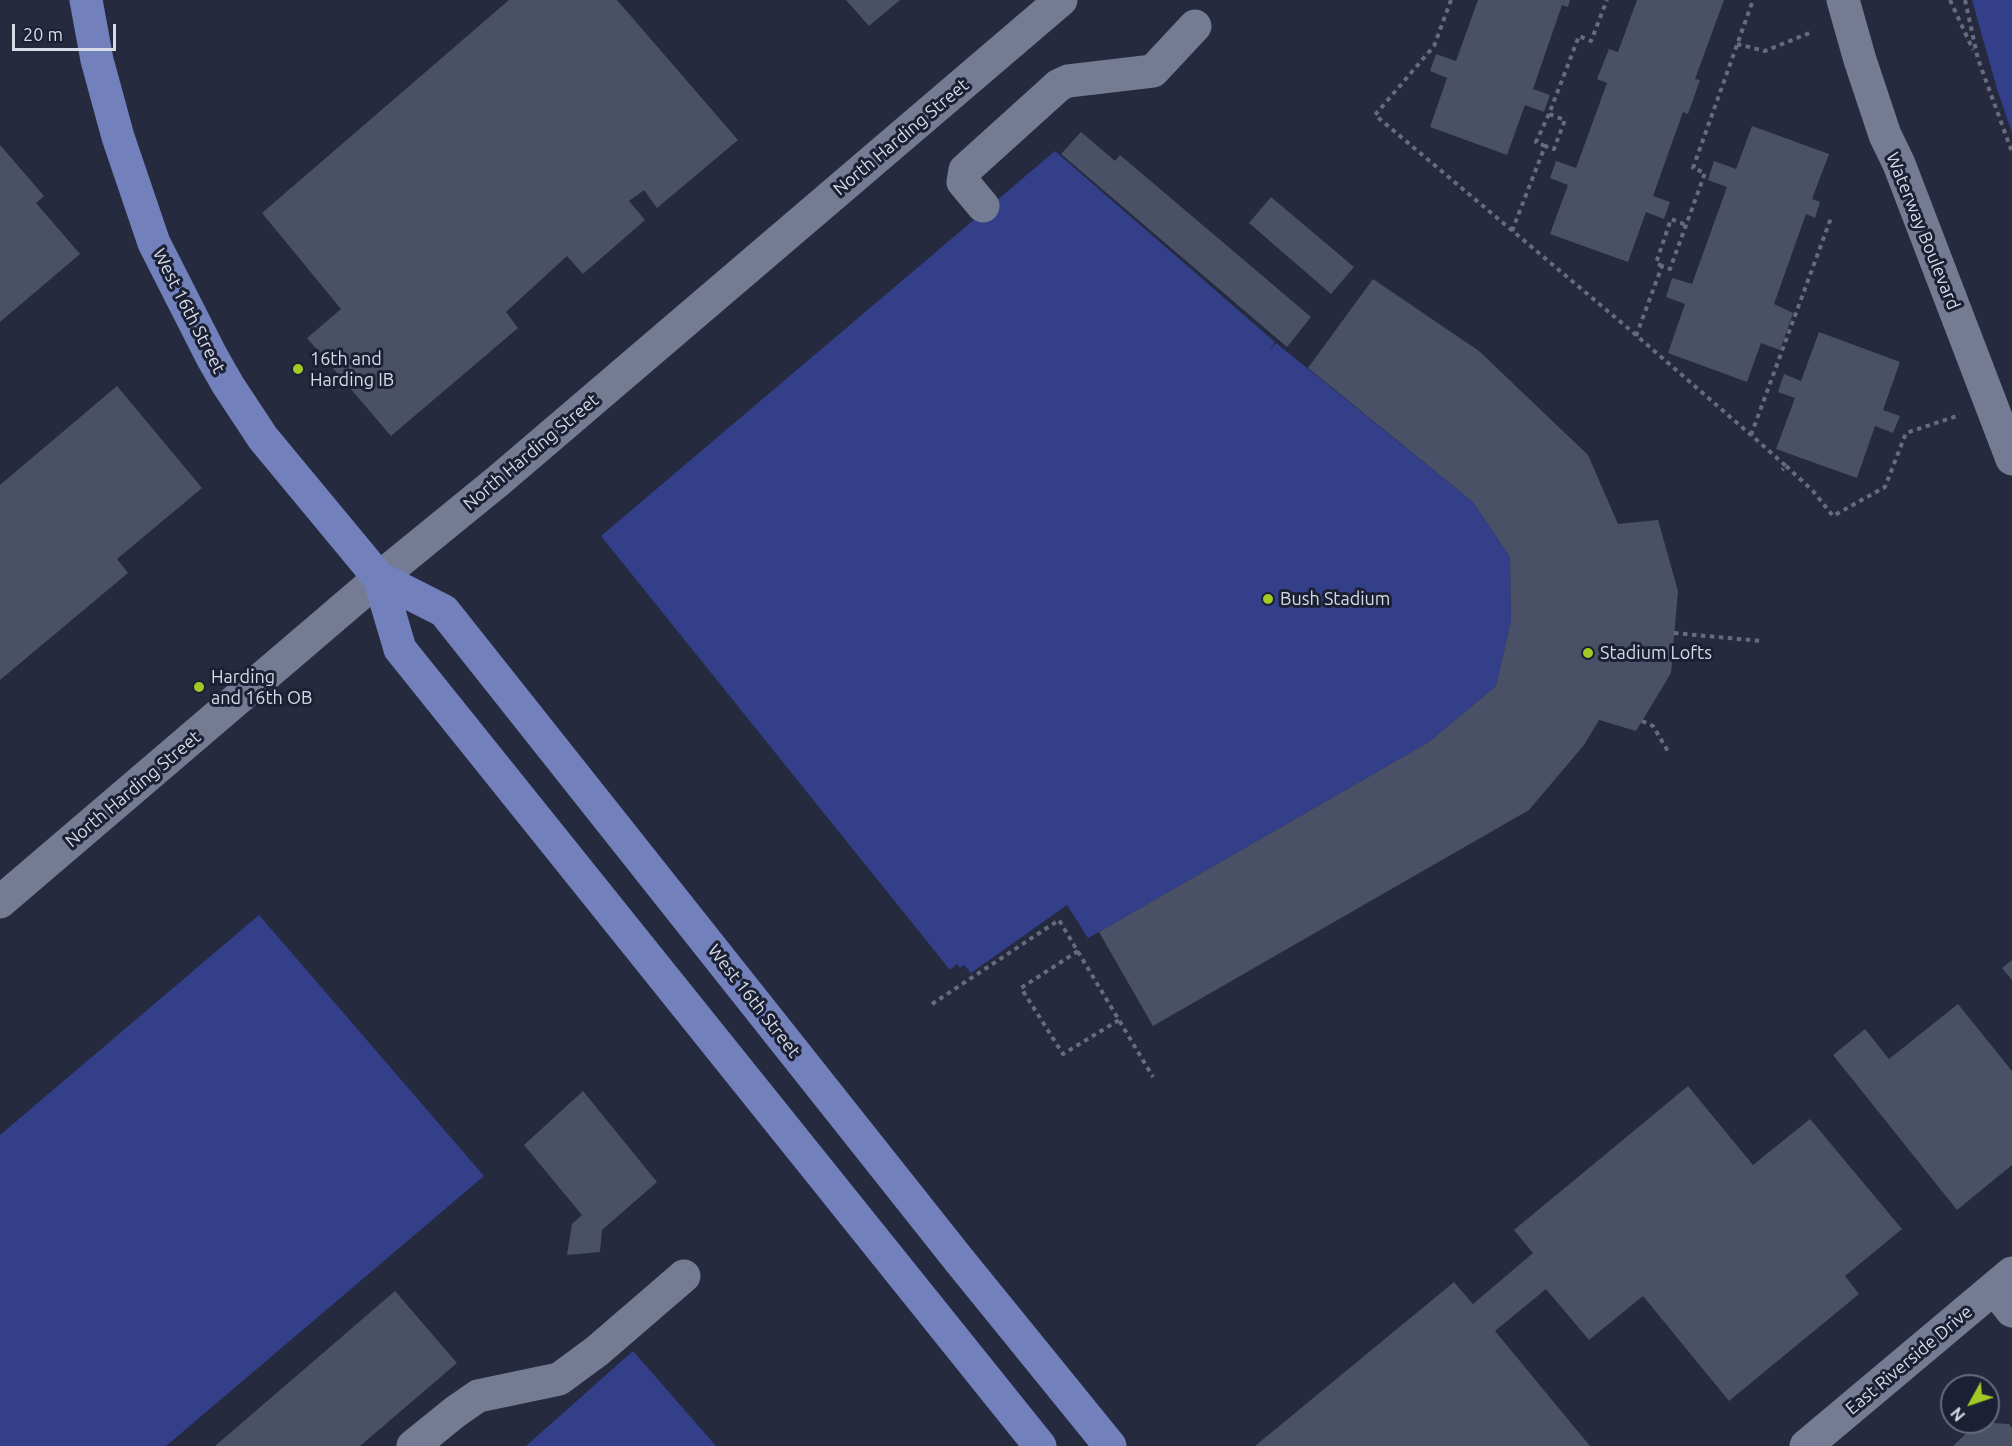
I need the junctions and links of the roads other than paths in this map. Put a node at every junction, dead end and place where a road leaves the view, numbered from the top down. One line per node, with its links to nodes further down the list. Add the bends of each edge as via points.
1 (86, 0): 7 (main road, West 16th Street, via 100,71 139,203 154,243 190,314 228,385 263,438)
2 (1061, 0): 7 (street, North Harding Street)
3 (1843, 0): 6 (street, Waterway Boulevard, via 1885,135)
4 (1195, 26): 5 (street, via 1153,71 1059,85 965,170 963,182)
5 (983, 206)
6 (2012, 459)
7 (380, 578): 8 (street, North Harding Street); 12 (main road, West 16th Street, via 400,649); 13 (main road, West 16th Street, via 444,611)
8 (0, 902)
9 (684, 1276): 11 (street, via 559,1379 478,1396)
10 (2006, 1291): 14 (street, East Riverside Drive)
11 (413, 1446)
12 (1040, 1446)
13 (1110, 1446)
14 (1806, 1446)

